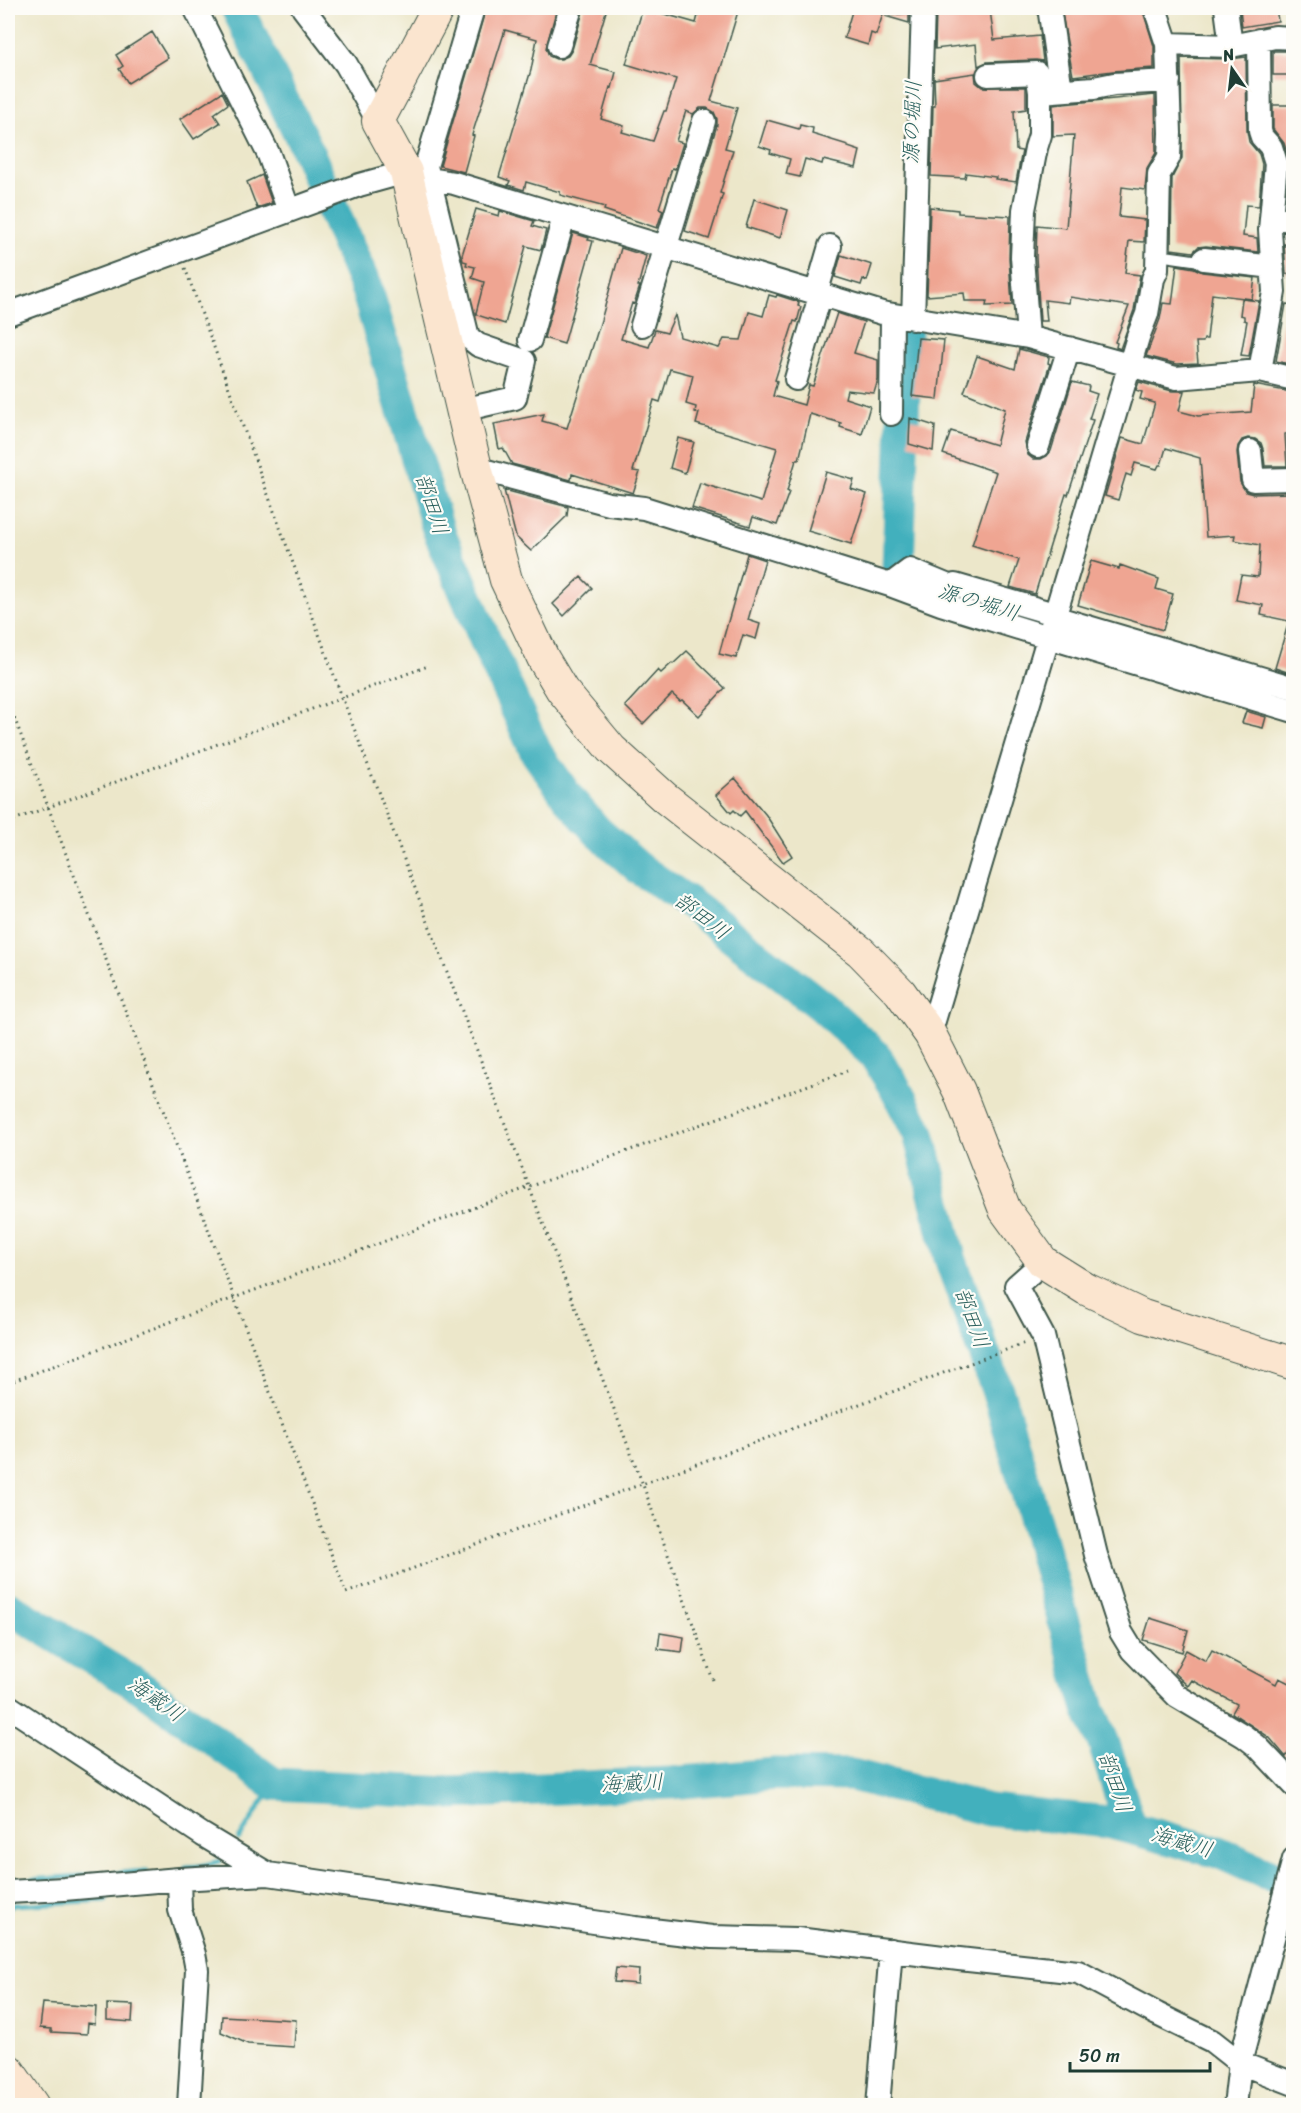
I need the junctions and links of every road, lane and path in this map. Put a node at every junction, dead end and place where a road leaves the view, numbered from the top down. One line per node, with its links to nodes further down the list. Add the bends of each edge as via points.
1 (195, 8): 21 (street)
2 (303, 8): 18 (street, via 346,64)
3 (438, 8): 18 (street)
4 (472, 8): 20 (street, via 426,166)
5 (571, 8): 13 (street)
6 (923, 8): 32 (street)
7 (1155, 8): 12 (street)
8 (1226, 8): 14 (street)
9 (1050, 14): 17 (street)
10 (1293, 38): 11 (street)
11 (1259, 40): 14 (street); 23 (street, via 1260,131 1276,163)
12 (1167, 44): 14 (street); 16 (street)
13 (559, 46)
14 (1231, 46)
15 (988, 75): 17 (street, via 1037,74)
16 (1168, 81): 17 (street); 27 (street, via 1169,157 1159,174)
17 (1050, 91): 34 (street, via 1024,210 1022,257)
18 (378, 121): 20 (street)
19 (704, 121): 25 (street)
20 (418, 175): 21 (street, via 359,185); 22 (street); 41 (street); 41 (street, via 468,336 478,345 524,361 515,398)
21 (297, 208): 26 (street)
22 (564, 218): 25 (street); 35 (street)
23 (1282, 219): 29 (street, via 1270,230)
24 (830, 246): 30 (street)
25 (664, 248): 30 (street); 33 (street)
26 (179, 251): 31 (street); 51 (path)
27 (1158, 255): 28 (lane); 37 (street, via 1147,314)
28 (1204, 259): 29 (street)
29 (1273, 267): 38 (street, via 1274,292)
30 (818, 295): 32 (street); 39 (street)
31 (8, 314)
32 (902, 317): 34 (street); 42 (street)
33 (642, 325)
34 (1028, 337): 36 (street)
35 (530, 340)
36 (1069, 348): 37 (street); 43 (street)
37 (1131, 364): 38 (street, via 1176,378); 48 (street)
38 (1260, 371): 40 (street)
39 (796, 379)
40 (1293, 379)
41 (462, 410): 45 (street)
42 (891, 414)
43 (1038, 446)
44 (1250, 451): 46 (street, via 1253,480)
45 (476, 468): 47 (street, via 609,504 644,508); 56 (street, via 506,580 544,660 577,710 611,749 664,796 861,952 900,992)
46 (1293, 479)
47 (890, 585): 48 (street, via 941,603); 48 (street, via 910,570)
48 (1051, 625): 50 (street); 53 (street); 56 (street)
49 (428, 666): 51 (path)
50 (1293, 688)
51 (342, 697): 54 (path); 58 (path)
52 (8, 701): 54 (path)
53 (1293, 711)
54 (46, 807): 55 (path); 60 (path)
55 (8, 822)
56 (930, 1034): 59 (street, via 959,1091 1005,1210)
57 (847, 1071): 58 (path)
58 (529, 1187): 60 (path); 64 (path)
59 (1043, 1262): 62 (street, via 1086,1289 1143,1316); 67 (street, via 1016,1286 1043,1336 1096,1555 1121,1632 1132,1650 1178,1696 1257,1746)
60 (234, 1298): 63 (path); 64 (path, via 346,1593)
61 (1023, 1343): 64 (path)
62 (1293, 1364)
63 (8, 1383)
64 (643, 1485): 65 (path)
65 (713, 1680)
66 (11, 1711): 69 (street)
67 (1293, 1785)
68 (1293, 1859): 73 (street)
69 (268, 1874): 70 (street); 72 (street, via 635,1928)
70 (179, 1879): 71 (street); 77 (street, via 180,1910 197,1970)
71 (8, 1892)
72 (891, 1950): 73 (street, via 1078,1972 1212,2041); 78 (street)
73 (1240, 2063): 75 (street); 79 (street)
74 (8, 2070): 76 (street)
75 (1293, 2084)
76 (33, 2106)
77 (189, 2106)
78 (878, 2106)
79 (1236, 2106)

